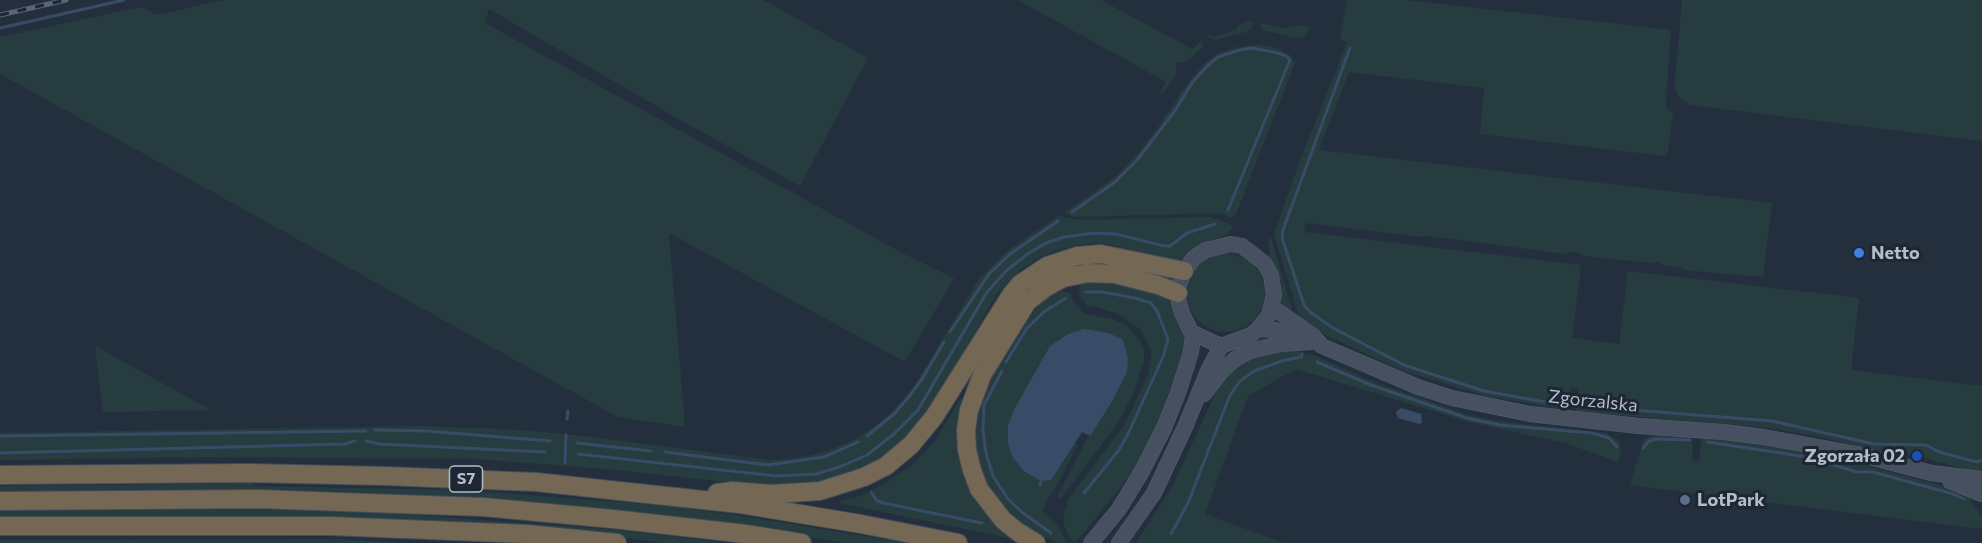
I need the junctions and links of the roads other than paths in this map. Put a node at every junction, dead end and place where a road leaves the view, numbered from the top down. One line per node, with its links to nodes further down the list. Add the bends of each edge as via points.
1 (1184, 271): 2 (street); 3 (street, via 1206,250 1231,244 1242,246 1268,269 1273,284); 13 (highway, via 1101,254 1077,256 1047,266 1011,295 934,417 911,445 886,466 820,491 733,491)
2 (1178, 293): 5 (street, via 1182,313); 22 (highway, via 1115,274 1088,273 1062,278 1027,302 982,375 966,430 972,470 980,489 1003,520)
3 (1272, 307): 4 (street); 6 (street, Zgorzalska, via 1312,335)
4 (1258, 329): 6 (street, Zgorzalska, via 1276,330); 7 (street)
5 (1193, 333): 7 (street); 17 (street, via 1178,393 1154,449 1119,509)
6 (1316, 344): 8 (street, via 1264,346 1235,359); 9 (street, Zgorzalska, via 1418,387 1506,410 1754,436 1814,445)
7 (1221, 346): 8 (street)
8 (1193, 408): 23 (street, via 1154,493)
9 (1931, 473): 11 (street, Zgorzalska); 12 (street, Zgorzalska)
10 (0, 475): 13 (highway, S7, via 385,476 536,482)
11 (1982, 479)
12 (1982, 494)
13 (684, 497): 21 (highway, S7)
14 (0, 501): 20 (highway, via 258,499 483,507 690,527)
15 (0, 526): 16 (highway, via 275,525)
16 (426, 531): 18 (highway); 19 (highway, via 527,534)
17 (1092, 542)
18 (475, 543)
19 (617, 543)
20 (802, 543)
21 (958, 543)
22 (1036, 543)
23 (1119, 543)

